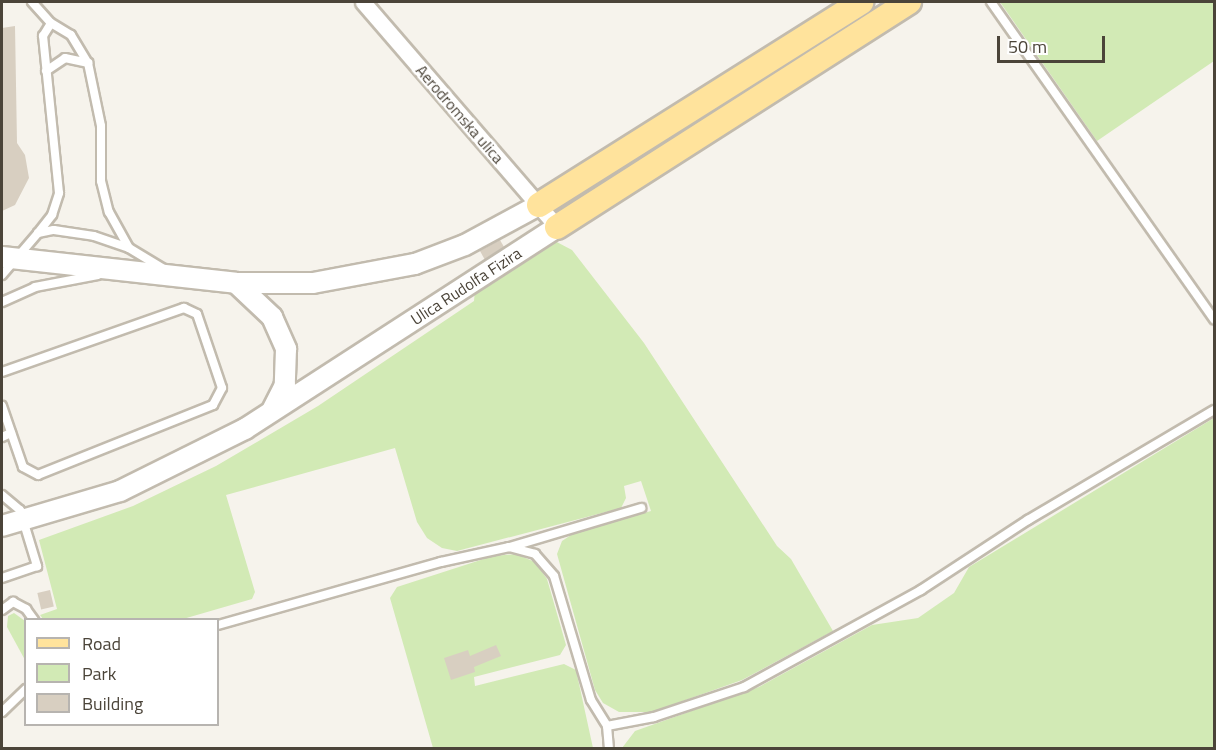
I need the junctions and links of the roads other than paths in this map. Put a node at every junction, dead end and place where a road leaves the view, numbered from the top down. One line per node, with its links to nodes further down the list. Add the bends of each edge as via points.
1 (32, 2): 6 (lane)
2 (363, 2): 9 (street, Aerodromska ulica)
3 (861, 2): 9 (main road, Ulica Rudolfa Fizira)
4 (909, 2): 10 (main road, Ulica Rudolfa Fizira)
5 (991, 2): 19 (lane)
6 (51, 23): 7 (lane, via 71,35); 8 (lane, via 43,36)
7 (88, 63): 8 (lane, via 65,58); 12 (lane, via 101,126 101,181 110,212)
8 (46, 71): 11 (lane, via 59,193 52,214)
9 (539, 205): 10 (street, Aerodromska ulica); 17 (street, Ulica Rudolfa Fizira, via 455,250 415,264 313,283)
10 (557, 227): 23 (street, Ulica Rudolfa Fizira)
11 (38, 233): 12 (lane, via 74,232); 13 (lane)
12 (129, 248): 16 (lane, via 157,262)
13 (8, 258): 14 (street, Ulica Rudolfa Fizira); 15 (lane)
14 (123, 272): 16 (street, Ulica Rudolfa Fizira); 18 (lane, via 34,287)
15 (2, 275)
16 (173, 277): 17 (street, Ulica Rudolfa Fizira)
17 (236, 283): 23 (street, via 272,317 286,349 285,385)
18 (2, 302)
19 (1215, 319)
20 (2, 372): 25 (lane, via 184,308 197,314 222,388 213,405 38,475 23,467)
21 (2, 407): 24 (lane)
22 (1215, 410): 38 (lane, via 1028,520 921,590 744,687 654,717)
23 (271, 411): 29 (street, Ulica Rudolfa Fizira, via 246,429 120,491)
24 (4, 422): 25 (lane)
25 (11, 433): 26 (lane)
26 (2, 436)
27 (2, 495): 29 (lane, via 17,506)
28 (641, 508): 31 (lane)
29 (24, 519): 30 (street, Ulica Rudolfa Fizira); 32 (lane, via 37,566)
30 (2, 526)
31 (509, 547): 35 (lane); 38 (lane, via 535,554 554,576 591,700)
32 (2, 578)
33 (2, 610): 34 (lane, via 13,602)
34 (33, 618)
35 (219, 625)
36 (24, 691): 37 (lane)
37 (2, 712)
38 (607, 726): 39 (lane)
39 (609, 748)

